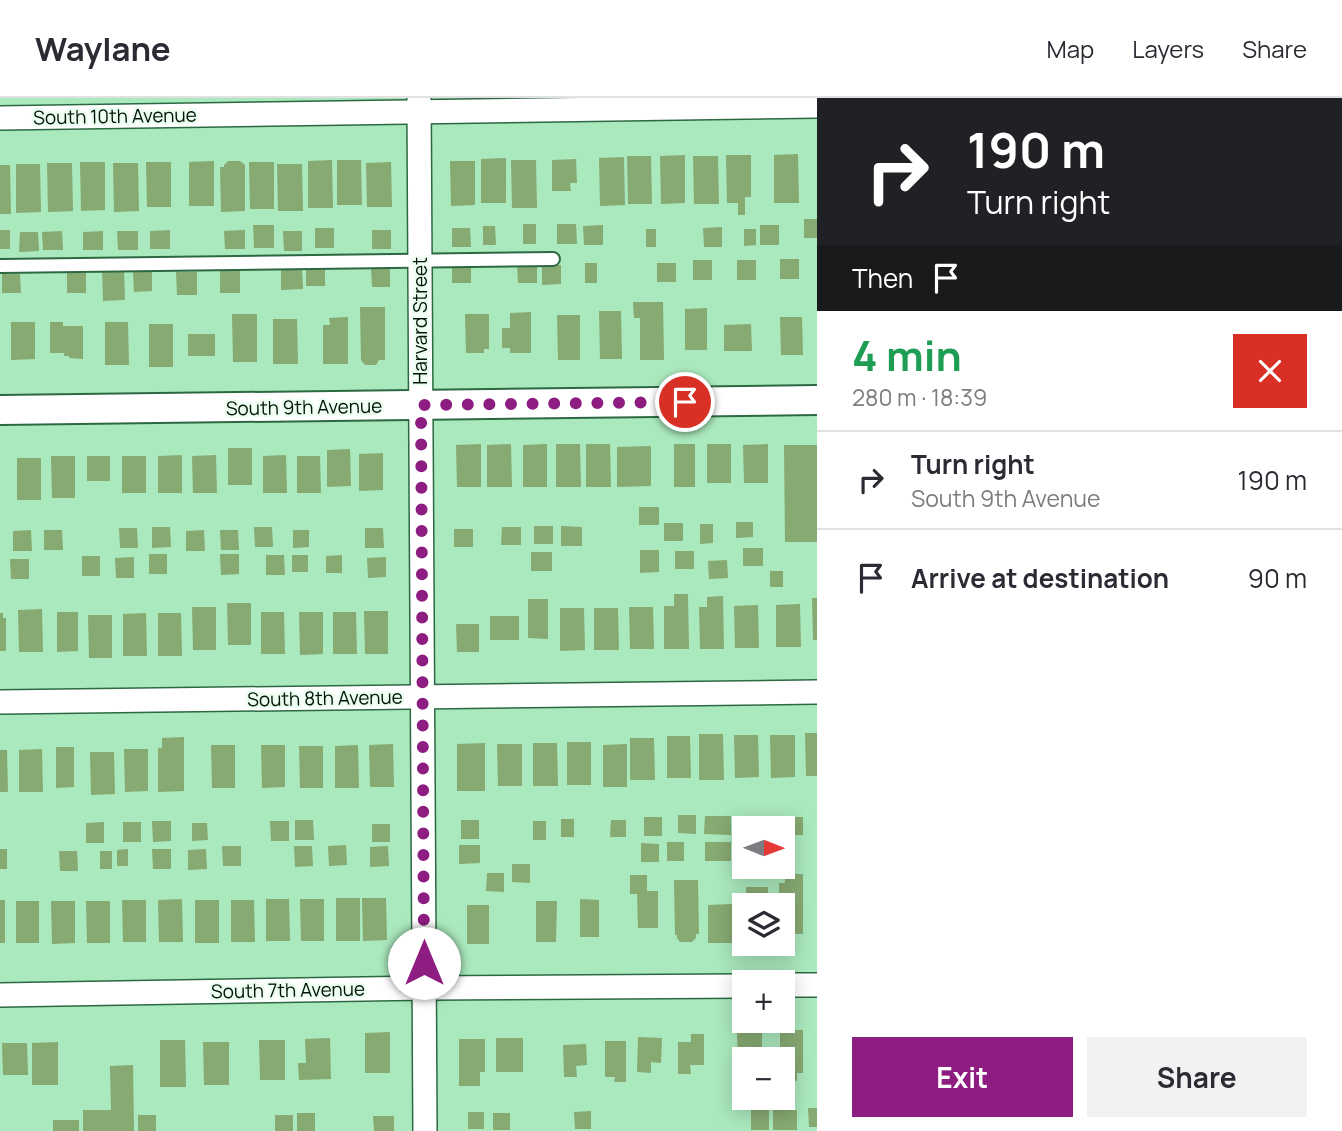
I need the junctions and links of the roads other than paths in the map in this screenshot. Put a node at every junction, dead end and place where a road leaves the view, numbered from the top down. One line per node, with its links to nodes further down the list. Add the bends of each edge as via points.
1 (419, 105): 2 (street, South 10th Avenue); 3 (street, South 10th Avenue); 5 (street, Harvard Street)
2 (817, 106)
3 (0, 118)
4 (553, 259): 5 (lane)
5 (420, 261): 6 (lane); 8 (street, Harvard Street)
6 (0, 266)
7 (817, 401): 8 (street, South 9th Avenue)
8 (421, 405): 9 (street, South 9th Avenue); 11 (street, Harvard Street)
9 (0, 410)
10 (817, 692): 11 (street, South 8th Avenue)
11 (423, 697): 12 (street, South 8th Avenue); 16 (street, Harvard Street)
12 (0, 702)
13 (795, 985): 14 (street)
14 (817, 985)
15 (732, 986): 16 (street, South 7th Avenue)
16 (425, 988): 17 (street, South 7th Avenue); 18 (street, Harvard Street)
17 (0, 995)
18 (425, 1131)

